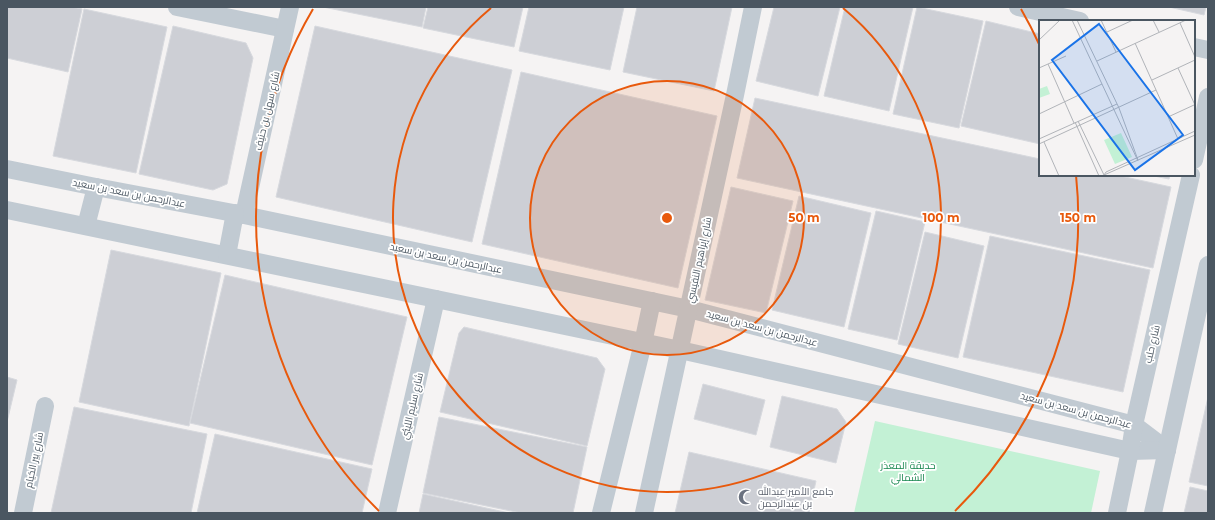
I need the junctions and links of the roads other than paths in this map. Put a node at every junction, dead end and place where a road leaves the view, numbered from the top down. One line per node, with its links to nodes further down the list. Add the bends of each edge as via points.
1 (177, 7): 6 (street)
2 (290, 7): 6 (street, شارع سهل بن حنيف)
3 (753, 7): 21 (street, شارع إبراهيم النفيسي)
4 (1018, 7): 5 (street)
5 (1076, 20)
6 (285, 29): 15 (street, شارع سهل بن حنيف)
7 (1195, 47): 8 (street)
8 (1208, 50)
9 (1208, 97): 10 (street)
10 (1195, 156)
11 (7, 169): 13 (street, عبدالرحمن بن سعد بن سعيد)
12 (1191, 176): 25 (street, شارع حلب)
13 (96, 188): 15 (street, عبدالرحمن بن سعد بن سعيد); 16 (street)
14 (7, 210): 16 (street)
15 (239, 214): 17 (street, شارع سهل بن حنيف); 20 (street, عبدالرحمن بن سعد بن سعيد)
16 (86, 226): 17 (street)
17 (227, 255): 19 (street)
18 (1208, 264): 26 (street)
19 (436, 299): 22 (street); 29 (street, شارع سليم الليثي)
20 (652, 301): 21 (street, عبدالرحمن بن سعد بن سعيد); 22 (street)
21 (689, 309): 23 (street, شارع إبراهيم النفيسي); 25 (street, عبدالرحمن بن سعد بن سعيد)
22 (643, 343): 23 (street); 30 (street)
23 (680, 350): 27 (street); 31 (street, شارع إبراهيم النفيسي)
24 (45, 406): 28 (street, شارع بير الخيام)
25 (1134, 425): 26 (street, عبدالرحمن بن سعد بن سعيد); 27 (street, شارع حلب)
26 (1167, 450): 27 (street); 33 (street)
27 (1130, 452): 32 (street, شارع حلب)
28 (23, 513)
29 (388, 513)
30 (601, 513)
31 (644, 513)
32 (1117, 513)
33 (1153, 513)

